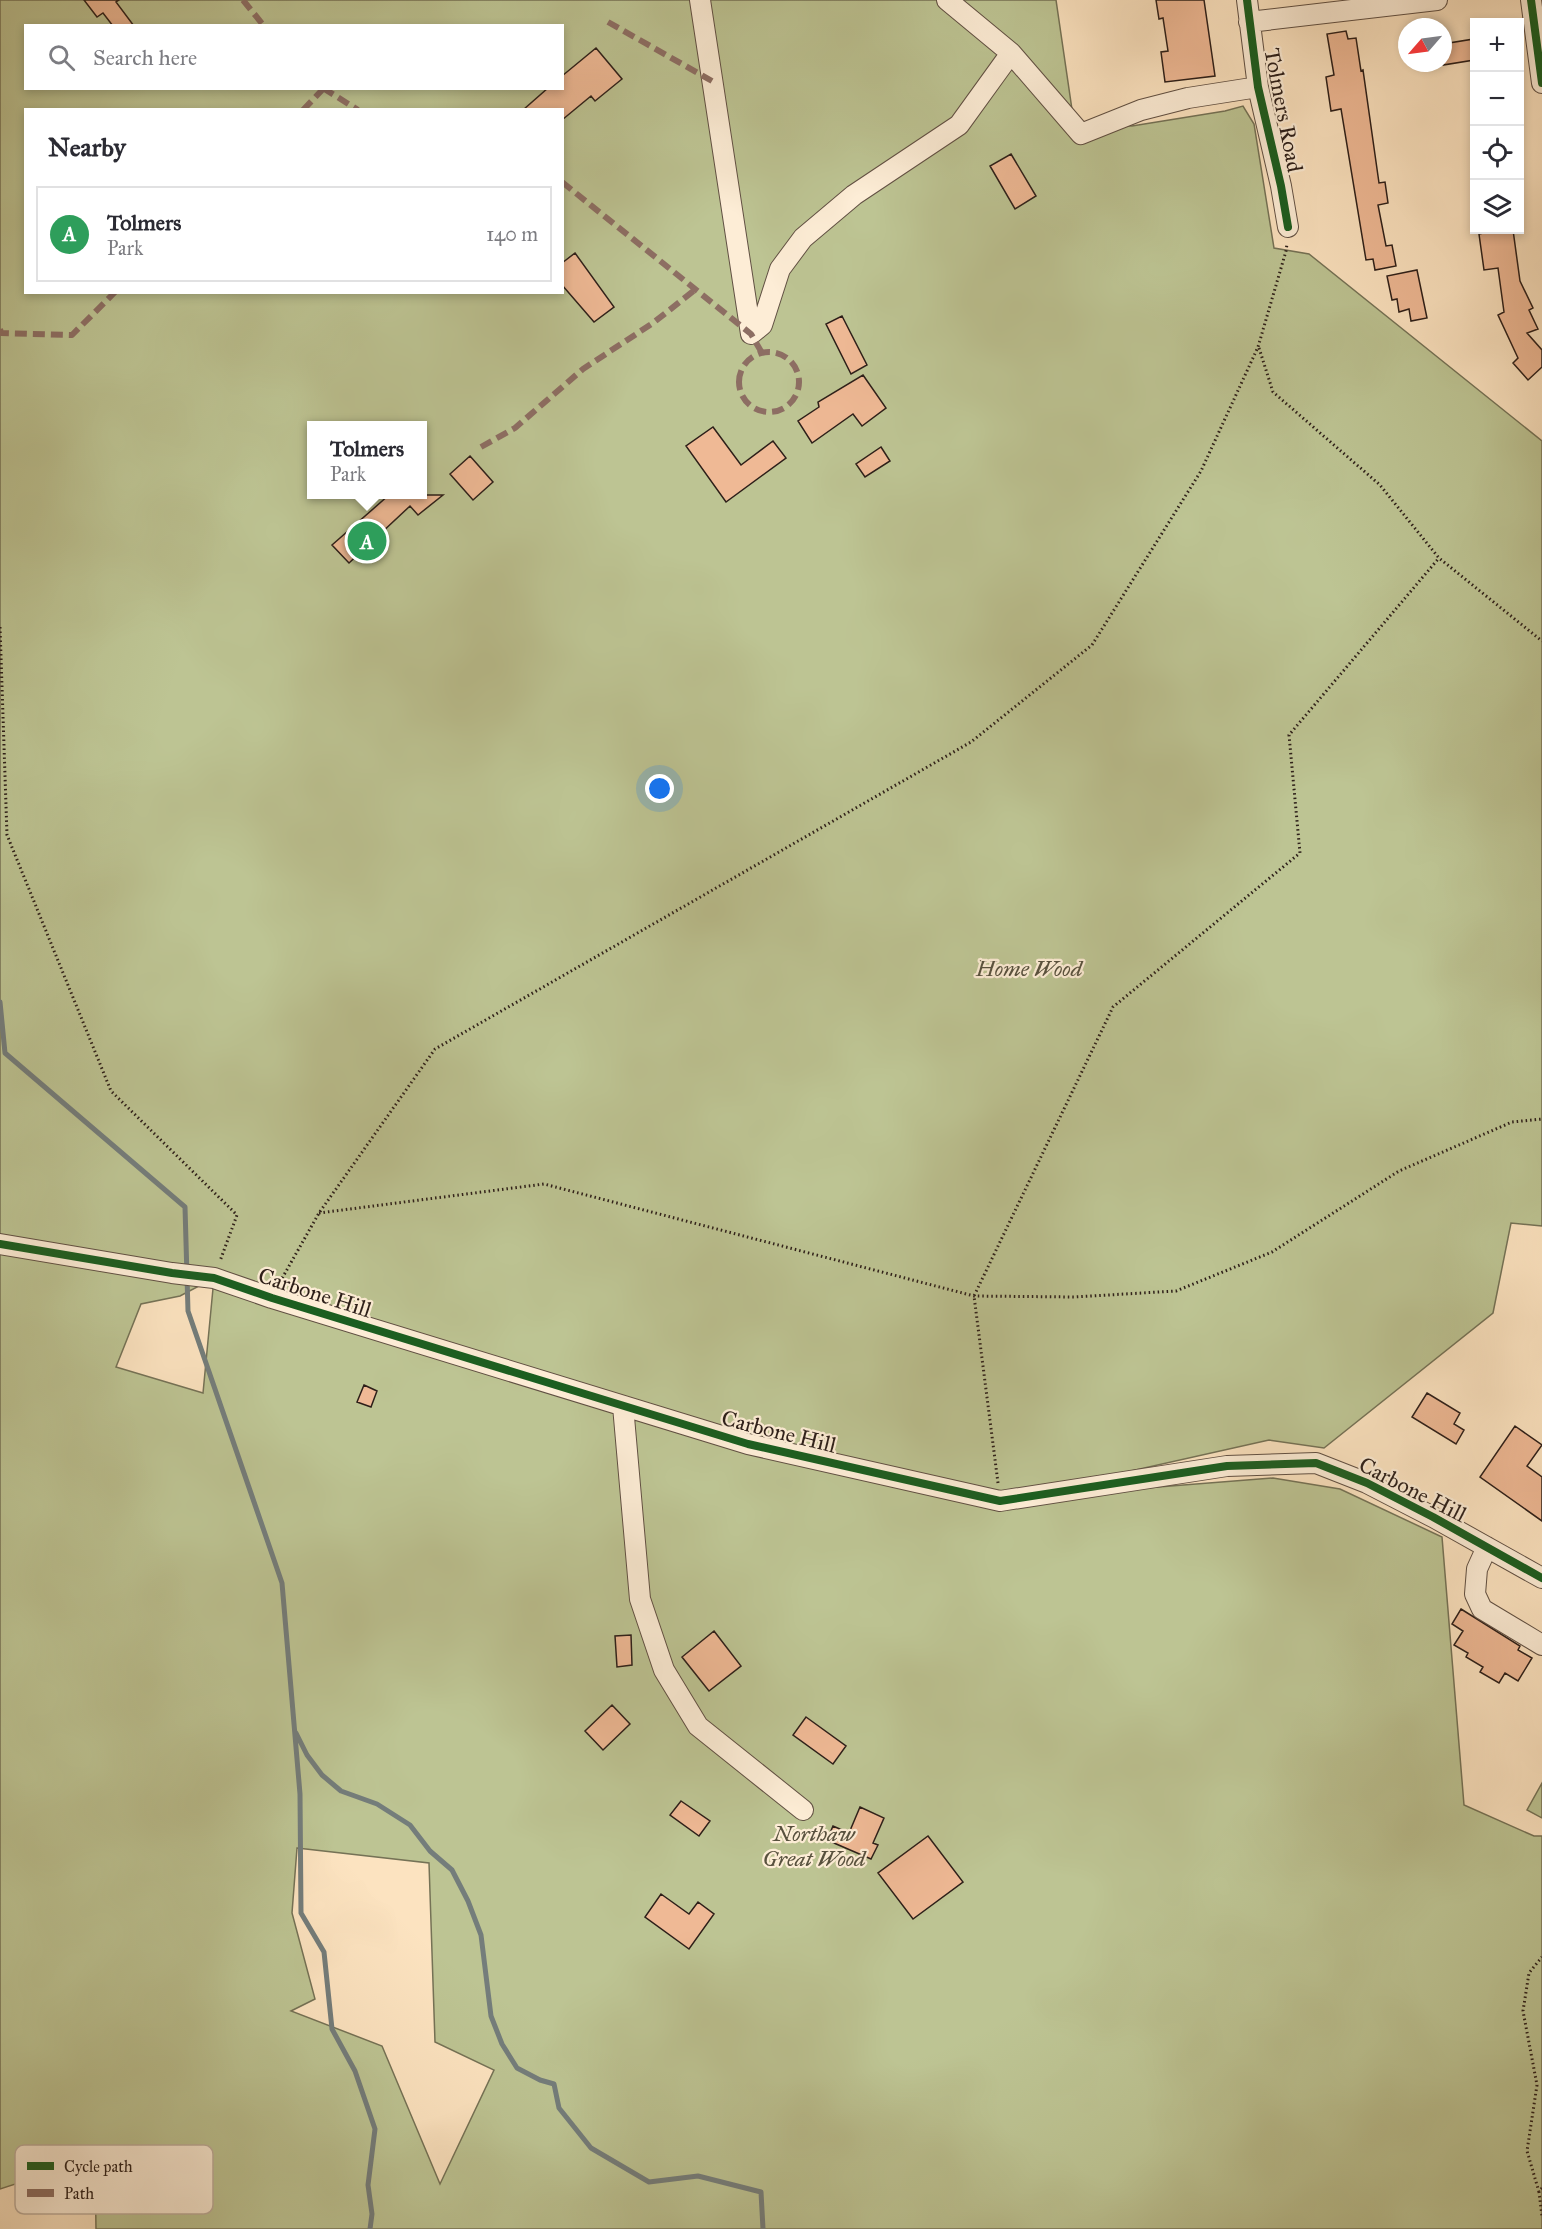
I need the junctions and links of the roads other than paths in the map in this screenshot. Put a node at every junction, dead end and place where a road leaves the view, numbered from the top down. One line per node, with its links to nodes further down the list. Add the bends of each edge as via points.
1 (700, 0): 7 (street, via 751,334 762,325 780,269 802,238 854,195 959,125)
2 (947, 0): 7 (street)
3 (1247, 0): 6 (street, Tolmers Road)
4 (1437, 0): 6 (street)
5 (1531, 0): 8 (street)
6 (1249, 22): 9 (street, Tolmers Road)
7 (1011, 53): 9 (street, via 1081,134 1141,110)
8 (1542, 83)
9 (1258, 87): 10 (street, Tolmers Road)
10 (1288, 227)
11 (0, 1244): 12 (street, Carbone Hill, via 207,1277)
12 (623, 1406): 13 (street, Carbone Hill, via 748,1444 1000,1501 1227,1466 1316,1463 1376,1488); 16 (street, via 640,1599 664,1670 698,1726)
13 (1487, 1547): 14 (street, Carbone Hill); 15 (street, via 1477,1569 1475,1594 1482,1609)
14 (1542, 1578)
15 (1542, 1646)
16 (803, 1810)

